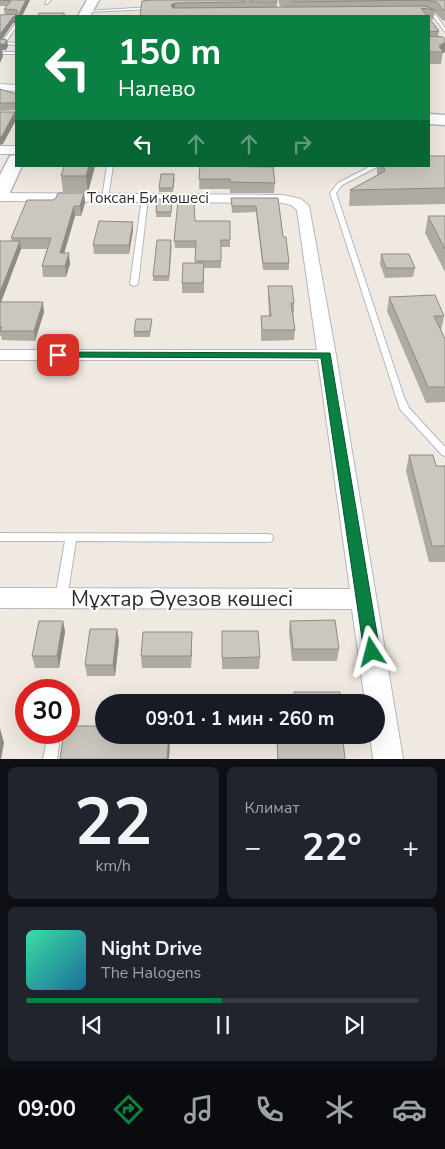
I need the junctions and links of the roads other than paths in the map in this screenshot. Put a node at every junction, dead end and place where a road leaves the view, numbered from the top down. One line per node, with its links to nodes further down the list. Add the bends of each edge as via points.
1 (93, 0): 4 (main road)
2 (158, 6): 4 (lane)
3 (414, 13): 5 (lane)
4 (86, 14)
5 (430, 14): 6 (lane); 8 (lane)
6 (445, 16)
7 (15, 26): 9 (lane, via 3,43)
8 (445, 31)
9 (15, 44)
10 (0, 53): 11 (lane)
11 (15, 53)
12 (0, 87): 13 (street)
13 (15, 88)
14 (430, 119): 15 (main road)
15 (445, 120)
16 (0, 150): 17 (street)
17 (15, 150)
18 (15, 162): 21 (main road)
19 (110, 167): 22 (lane)
20 (374, 167): 28 (lane, via 340,184 333,193 405,409)
21 (0, 196): 22 (street, Токсан Би көшесі)
22 (105, 198): 23 (street, Токсан Би көшесі)
23 (146, 198): 24 (street, Токсан Би көшесі, via 283,199); 25 (lane)
24 (296, 202): 27 (street, via 304,209)
25 (134, 284)
26 (0, 355): 27 (street)
27 (326, 355): 34 (street)
28 (445, 453)
29 (0, 537): 30 (lane)
30 (71, 537): 31 (lane); 33 (lane)
31 (268, 538)
32 (0, 598): 33 (street, Мұхтар Әуезов көшесі)
33 (61, 598): 34 (street, Мұхтар Әуезов көшесі)
34 (364, 599): 37 (street)
35 (52, 744): 36 (lane)
36 (50, 759)
37 (388, 759)

